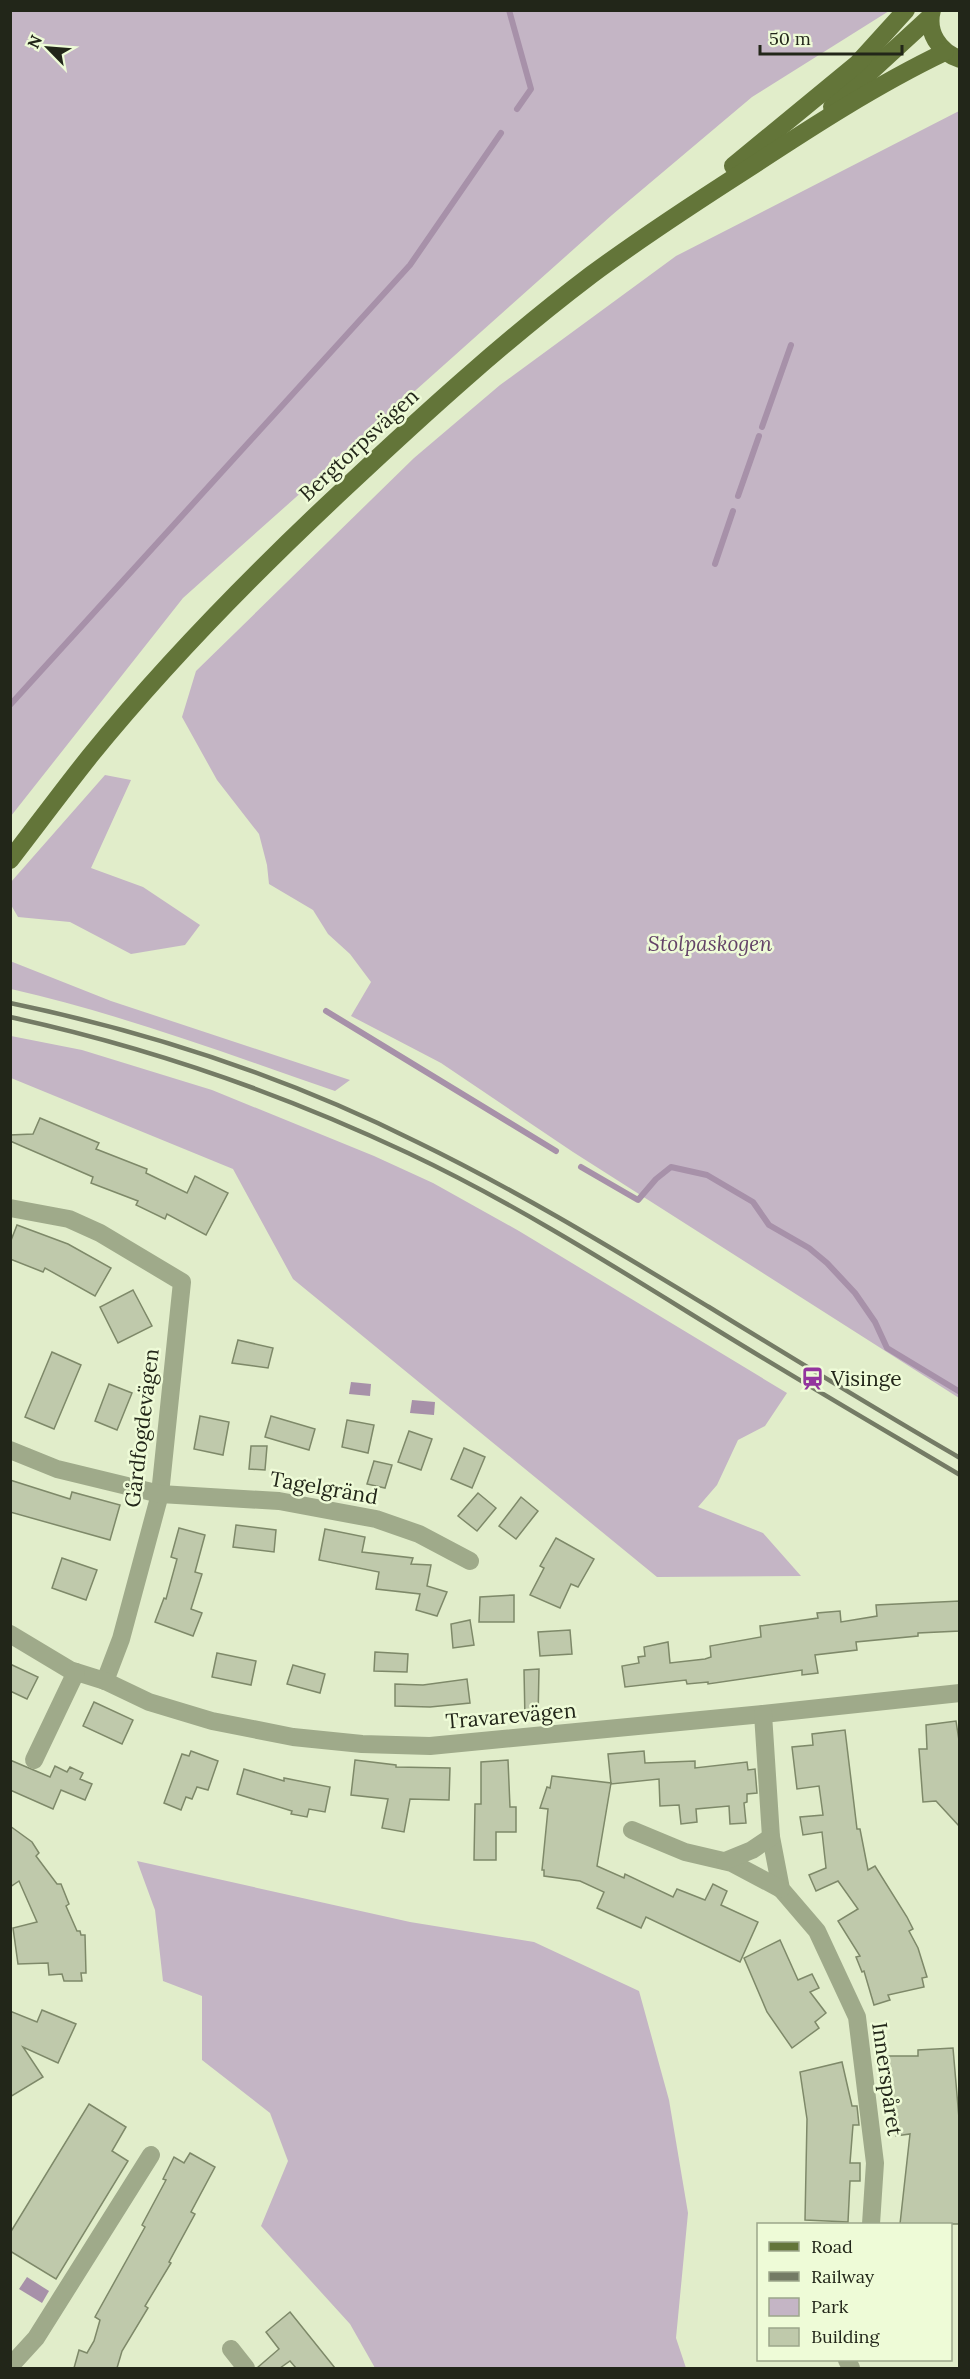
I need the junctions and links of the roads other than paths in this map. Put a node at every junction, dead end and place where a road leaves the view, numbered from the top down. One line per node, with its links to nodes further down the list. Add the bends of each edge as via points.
1 (906, 10): 5 (main road, via 857,64)
2 (931, 14): 3 (main road, Bergtorpsvägen, via 932,31); 4 (main road, Bergtorpsvägen)
3 (952, 55): 4 (main road, Bergtorpsvägen, via 920,64)
4 (802, 133): 5 (main road, Bergtorpsvägen)
5 (672, 217): 6 (main road, Bergtorpsvägen, via 508,342 425,413 270,558 90,756)
6 (10, 860)
7 (10, 1208): 9 (street, Gårdfogdevägen, via 69,1219 182,1282)
8 (10, 1450): 9 (street, Tagelgränd, via 57,1469)
9 (160, 1494): 10 (street, Tagelgränd, via 279,1501 376,1519 419,1534); 13 (street, Gårdfogdevägen, via 121,1639)
10 (470, 1561)
11 (10, 1634): 12 (street, Travarevägen)
12 (76, 1672): 13 (street, Travarevägen); 16 (street)
13 (105, 1681): 15 (street, Travarevägen, via 149,1702 212,1721 293,1737 362,1744 430,1746)
14 (960, 1693): 15 (street, Travarevägen)
15 (763, 1714): 18 (street)
16 (34, 1760)
17 (632, 1830): 19 (street, Innerspåret, via 685,1852)
18 (771, 1838): 19 (street); 20 (street)
19 (725, 1861): 20 (street, Innerspåret)
20 (780, 1889): 22 (street, Innerspåret, via 816,1931 857,2017 875,2163)
21 (151, 2155): 24 (street, via 36,2338)
22 (871, 2223)
23 (231, 2349): 25 (street)
24 (16, 2363)
25 (246, 2368)

